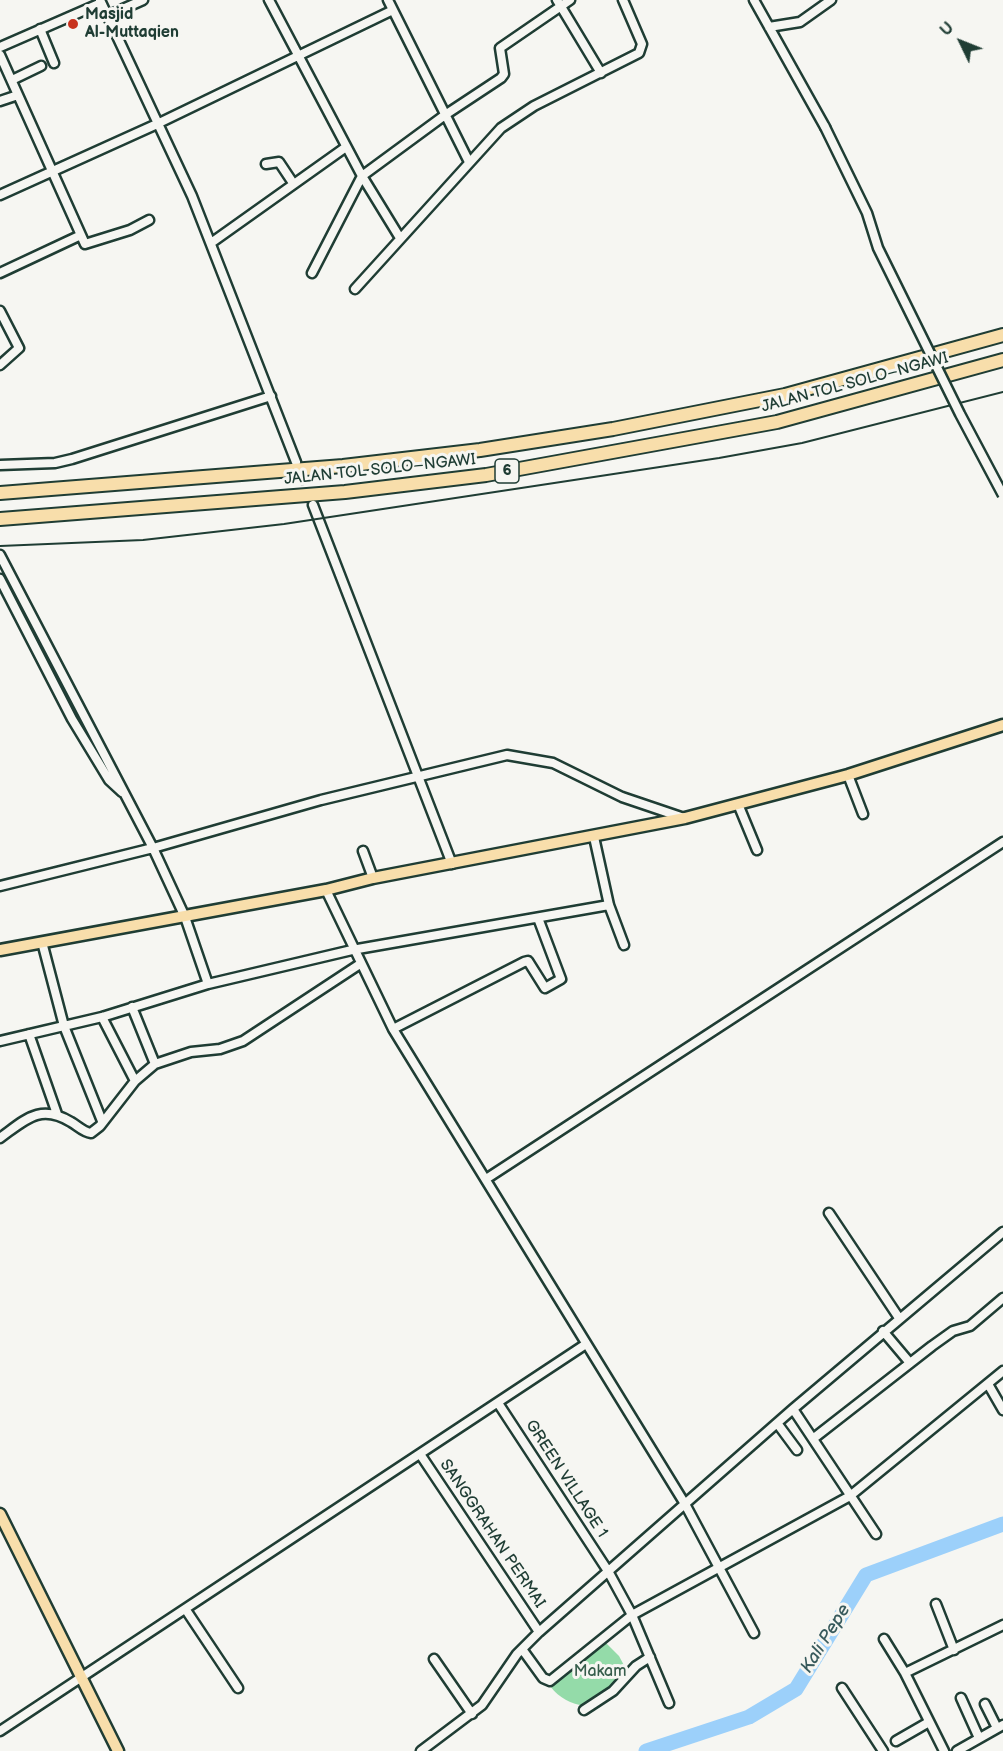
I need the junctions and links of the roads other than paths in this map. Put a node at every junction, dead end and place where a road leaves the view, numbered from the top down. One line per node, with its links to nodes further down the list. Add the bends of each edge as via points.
1 (143, 0): 11 (street)
2 (269, 0): 16 (street)
3 (388, 0): 10 (street)
4 (570, 0): 9 (street)
5 (623, 0): 19 (street, via 642,49)
6 (754, 0): 12 (street)
7 (831, 0): 12 (street, via 800,22)
8 (100, 1): 11 (street); 13 (street)
9 (559, 3): 19 (street); 23 (street, via 500,48 504,74 501,78)
10 (393, 10): 16 (street); 23 (street)
11 (107, 16): 24 (street)
12 (769, 27): 47 (street, bridge, via 825,128 867,213 878,248)
13 (40, 29): 14 (street); 17 (street)
14 (0, 47)
15 (0, 55): 20 (street)
16 (297, 56): 24 (street); 25 (street)
17 (54, 63)
18 (41, 66): 20 (street)
19 (601, 73): 26 (street, via 534,106 501,128)
20 (12, 80): 21 (street)
21 (18, 95): 22 (street); 28 (street)
22 (0, 101)
23 (445, 115): 26 (street); 29 (street)
24 (158, 124): 28 (street); 35 (street)
25 (346, 147): 29 (street); 30 (street)
26 (469, 162): 34 (street)
27 (266, 164): 30 (street, via 279,162)
28 (51, 171): 31 (street); 33 (street)
29 (362, 176): 34 (street); 37 (street)
30 (293, 183): 35 (street)
31 (0, 195)
32 (150, 220): 33 (street, via 88,245)
33 (81, 235): 36 (street)
34 (400, 238): 38 (street)
35 (211, 243): 43 (street)
36 (0, 273)
37 (312, 273)
38 (355, 289)
39 (0, 311): 42 (street, via 19,348)
40 (1003, 334): 46 (highway, JALAN TOL SOLO–NGAWI / 6, via 785,395 613,429 343,466)
41 (1003, 360): 49 (highway, JALAN TOL SOLO–NGAWI / 6, via 777,422 486,475 345,492)
42 (0, 365)
43 (271, 396): 44 (street); 45 (street, via 72,459)
44 (296, 462)
45 (0, 465)
46 (0, 493)
47 (1003, 495)
48 (313, 505): 54 (street)
49 (0, 519)
50 (0, 555): 55 (street)
51 (0, 579): 55 (street, via 72,719 109,780)
52 (1003, 725): 53 (main road)
53 (848, 775): 56 (main road); 57 (street)
54 (417, 776): 58 (street, via 516,755 553,763 622,797); 61 (street); 64 (street)
55 (125, 794): 61 (street)
56 (738, 804): 58 (main road); 62 (street)
57 (863, 814)
58 (685, 818): 59 (main road)
59 (594, 837): 64 (main road); 68 (street)
60 (1003, 842): 88 (street)
61 (153, 848): 66 (street); 69 (street)
62 (757, 850)
63 (363, 851): 65 (street)
64 (452, 864): 65 (main road)
65 (373, 878): 67 (main road)
66 (0, 886)
67 (326, 890): 69 (main road); 74 (street)
68 (609, 905): 70 (street); 72 (street)
69 (185, 917): 71 (main road); 76 (street)
70 (538, 918): 74 (street); 80 (street, via 559,982 545,988 528,961 524,962)
71 (42, 942): 73 (main road); 79 (street)
72 (624, 945)
73 (0, 950)
74 (352, 950): 75 (street); 76 (street)
75 (360, 964): 80 (street); 83 (street, via 235,1045 192,1052)
76 (208, 984): 77 (street)
77 (132, 1007): 78 (street); 83 (street)
78 (102, 1017): 79 (street); 84 (street)
79 (64, 1026): 81 (street); 86 (street)
80 (393, 1029): 88 (street)
81 (30, 1034): 82 (street); 85 (street)
82 (0, 1041)
83 (155, 1064): 84 (street)
84 (135, 1081): 86 (street)
85 (57, 1114): 86 (street, via 87,1133 98,1129); 87 (street, via 31,1117)
86 (102, 1121)
87 (0, 1138)
88 (486, 1179): 94 (street)
89 (829, 1213): 92 (street)
90 (1003, 1232): 92 (street)
91 (1002, 1303): 95 (street, via 970,1326 953,1331)
92 (899, 1318): 93 (street)
93 (883, 1331): 95 (street); 99 (street)
94 (586, 1344): 98 (street); 106 (street)
95 (910, 1363): 102 (street)
96 (1003, 1371): 97 (street)
97 (988, 1384): 100 (street); 105 (street)
98 (498, 1403): 104 (street); 110 (street, GREEN VILLAGE 1)
99 (794, 1409): 101 (street); 102 (street)
100 (1003, 1410)
101 (777, 1423): 103 (street); 106 (street)
102 (814, 1438): 105 (street)
103 (797, 1450)
104 (420, 1454): 112 (street); 115 (street, SANGGRAHAN PERMAI)
105 (850, 1496): 108 (street); 109 (street)
106 (685, 1504): 109 (street); 110 (street)
107 (0, 1514): 123 (main road)
108 (876, 1533)
109 (717, 1568): 113 (street); 116 (street)
110 (608, 1571): 113 (street, GREEN VILLAGE 1); 115 (street)
111 (936, 1604): 119 (street)
112 (186, 1610): 123 (street); 124 (street)
113 (632, 1615): 118 (street, via 550,1681 543,1678); 120 (street, GREEN VILLAGE 1)
114 (1003, 1624): 119 (street)
115 (539, 1632): 118 (street)
116 (754, 1632)
117 (884, 1639): 122 (street)
118 (522, 1649): 130 (street, via 486,1701)
119 (954, 1650): 122 (street)
120 (650, 1656): 127 (street, GREEN VILLAGE 1); 129 (street, via 613,1691)
121 (434, 1659): 130 (street)
122 (905, 1673): 131 (street)
123 (80, 1677): 133 (street); 136 (main road)
124 (238, 1688)
125 (842, 1688): 138 (street)
126 (961, 1698): 134 (street)
127 (669, 1703)
128 (985, 1704): 132 (street)
129 (584, 1710)
130 (472, 1714): 137 (street)
131 (929, 1722): 135 (street); 139 (street)
132 (1000, 1727): 134 (street)
133 (0, 1731)
134 (979, 1738): 140 (street)
135 (896, 1741)
136 (118, 1751)
137 (421, 1751)
138 (883, 1751)
139 (945, 1751)
140 (957, 1751)

